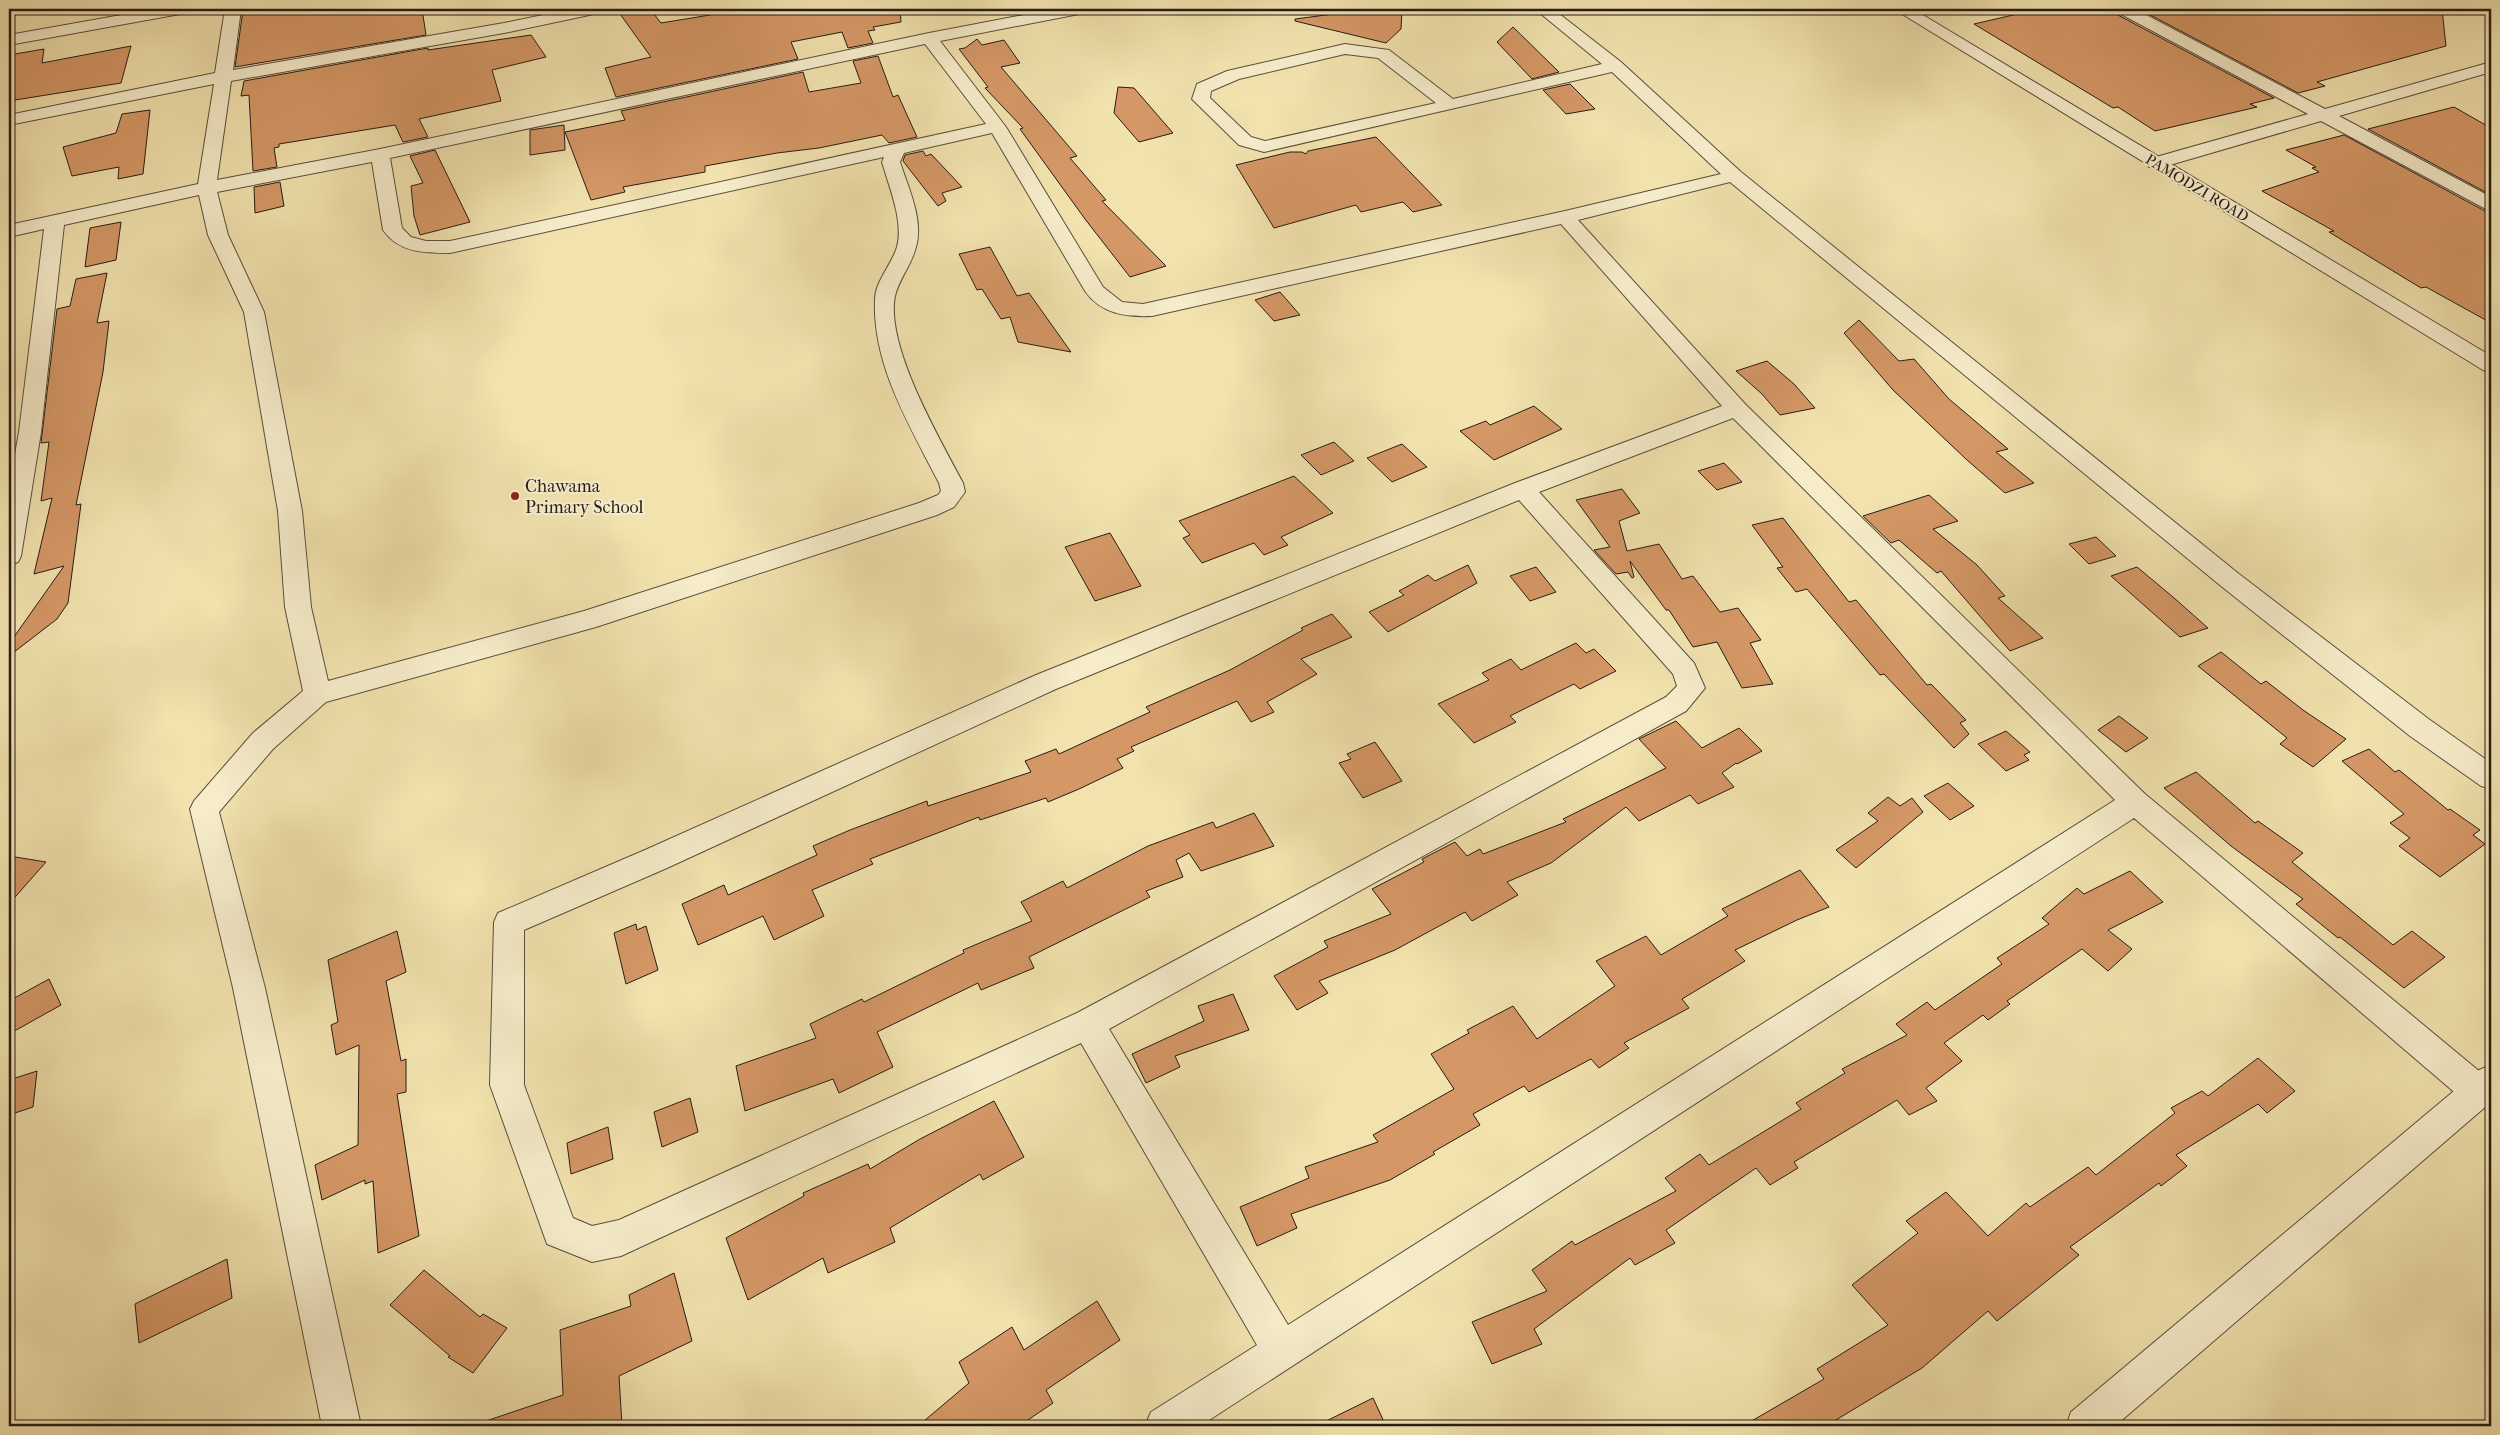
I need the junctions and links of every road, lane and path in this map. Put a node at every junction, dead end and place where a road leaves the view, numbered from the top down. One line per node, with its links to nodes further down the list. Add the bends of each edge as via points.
1 (180, 9): 11 (street)
2 (233, 9): 15 (street)
3 (594, 9): 15 (street, via 494,30)
4 (1079, 9): 9 (street)
5 (1543, 9): 12 (street)
6 (1902, 9): 23 (street, PAMODZI ROAD)
7 (2123, 9): 18 (street)
8 (957, 15): 9 (street)
9 (949, 34): 10 (street)
10 (929, 38): 20 (street); 22 (street)
11 (9, 40)
12 (1615, 66): 17 (street); 24 (street)
13 (2491, 67): 14 (street)
14 (2468, 74): 16 (street); 18 (street)
15 (222, 77): 19 (street); 25 (street)
16 (2491, 86)
17 (1450, 104): 17 (street, via 1264,147 1245,141 1201,99 1203,88 1233,75 1345,49 1383,54)
18 (2324, 115): 23 (street); 26 (street)
19 (9, 120)
20 (997, 127): 21 (street); 27 (street, via 1095,292 1108,305 1128,311 1152,310)
21 (896, 149): 22 (street, via 450,247 404,241 394,230); 34 (street, via 892,162 907,218 908,246 885,296 885,325 894,362 910,402 951,482 953,492 946,501 587,620)
22 (380, 155): 25 (street)
23 (2156, 163): 30 (street, PAMODZI ROAD)
24 (1734, 176): 27 (street); 35 (street, via 2230,580 2420,728)
25 (207, 188): 28 (street); 34 (street, via 218,235 254,312 290,511 298,607)
26 (2491, 204)
27 (1565, 217): 31 (street)
28 (55, 221): 29 (street); 33 (street, via 30,432)
29 (9, 231)
30 (2491, 366)
31 (1737, 410): 32 (street); 36 (street)
32 (1523, 489): 37 (street, via 1685,670 1691,688 1676,704); 37 (street, via 1046,682 656,860 509,922 507,1085 560,1231 592,1244 621,1238)
33 (9, 556)
34 (317, 694): 40 (street, via 262,741 204,809 250,988)
35 (2491, 778)
36 (2135, 802): 38 (street); 39 (street)
37 (1088, 1024): 39 (street)
38 (2485, 1086): 42 (street)
39 (1282, 1351): 41 (street)
40 (341, 1426)
41 (1165, 1426)
42 (2085, 1426)

